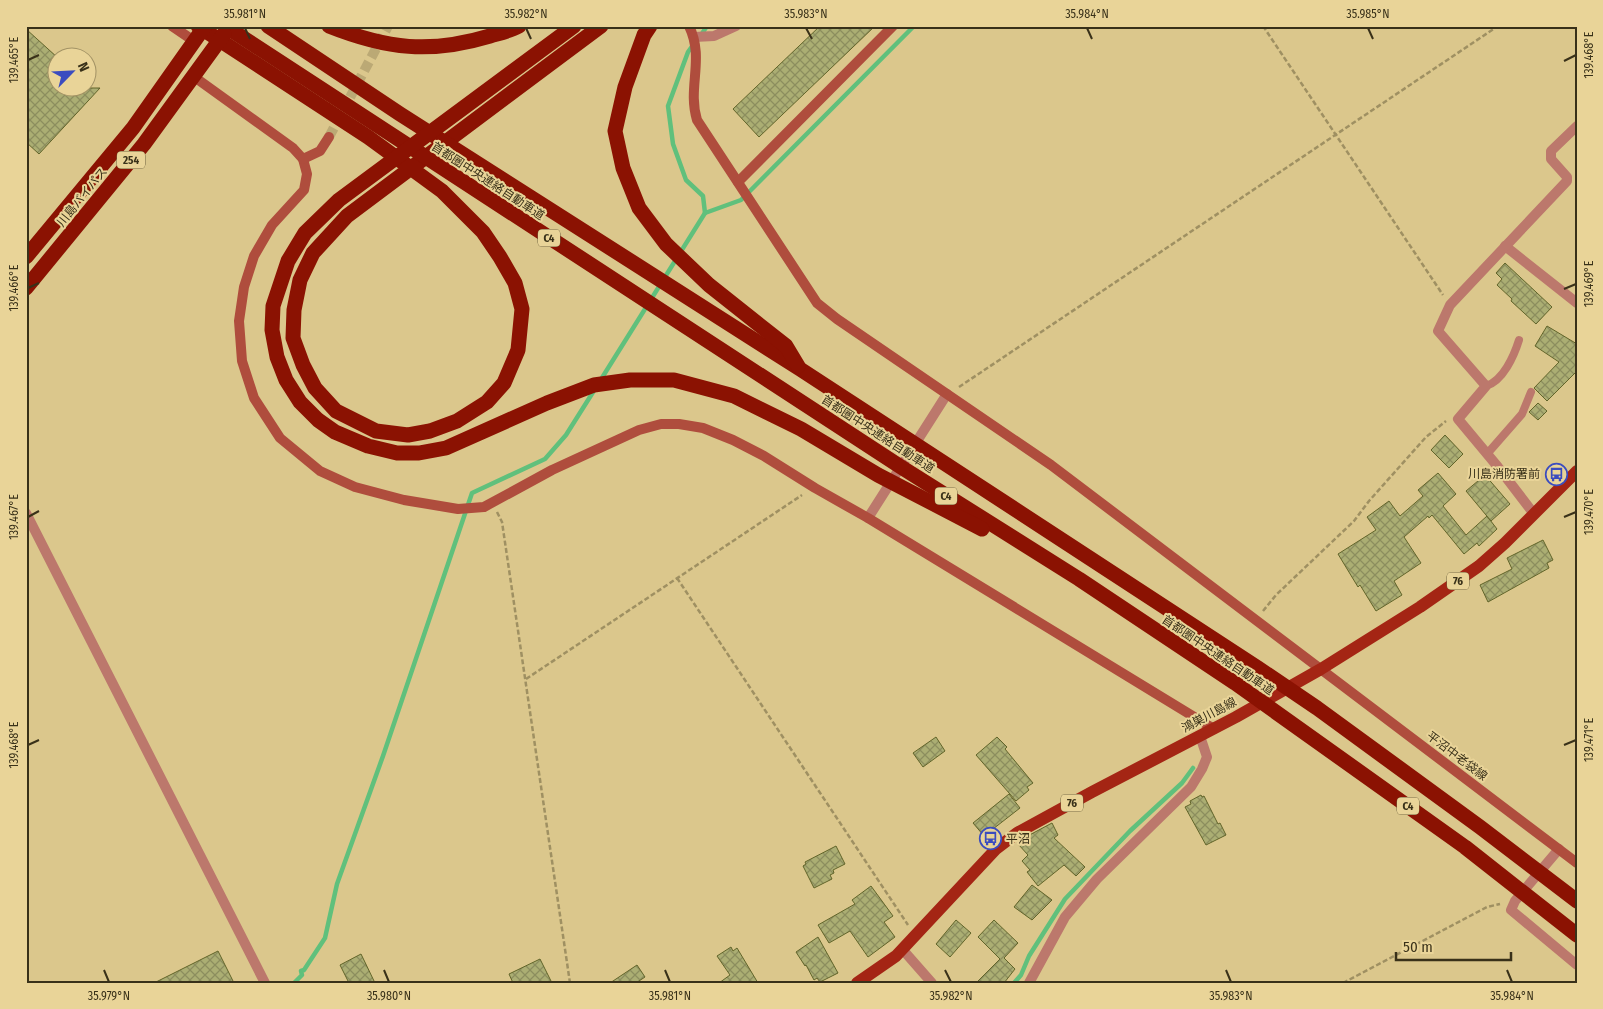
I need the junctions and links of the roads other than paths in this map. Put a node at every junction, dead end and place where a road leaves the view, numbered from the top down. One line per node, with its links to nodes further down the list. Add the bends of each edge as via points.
1 (172, 26): 13 (street)
2 (205, 26): 13 (highway, 川島バイパス / 254)
3 (227, 26): 15 (highway, 首都圏中央連絡自動車道 / C4); 16 (highway, 川島バイパス / 254)
4 (268, 26): 27 (highway, 首都圏中央連絡自動車道 / C4)
5 (329, 26): 6 (highway, via 401,47 438,47)
6 (519, 26)
7 (574, 26): 35 (highway, via 339,200 305,233 288,261 273,306 272,330 277,357 300,402 335,432 368,446 398,453 419,453 446,448 594,385 630,380 674,380 734,396 801,429)
8 (601, 26): 18 (highway, via 347,216 313,253 300,280 293,338 315,388 336,411 376,431 408,435 457,421 487,402 504,383 518,350 522,309 515,284 483,232 442,191)
9 (650, 26): 27 (highway, via 625,87 615,131 623,168 639,208 666,244 709,285 786,346)
10 (689, 26): 14 (street, 平沼中老袋線)
11 (736, 26): 14 (street, via 714,36)
12 (893, 26): 21 (street)
13 (196, 34): 15 (highway, C4); 23 (highway, 川島バイパス / 254, via 133,128)
14 (694, 38): 21 (street, 平沼中老袋線, via 697,56 693,107 697,120)
15 (248, 50): 18 (highway, 首都圏中央連絡自動車道 / C4)
16 (193, 76): 20 (street); 24 (highway, 川島バイパス / 254, via 144,144)
17 (1577, 126): 22 (street, via 1551,151 1551,160 1568,177 1568,181)
18 (374, 132): 33 (highway, 首都圏中央連絡自動車道 / C4, via 458,178)
19 (329, 137): 20 (street, via 320,151)
20 (303, 159): 38 (street, via 307,174 304,190 272,225 254,256 244,288 239,321 242,362 254,398 280,438 320,471 354,487 404,500 458,509 484,507 639,430 661,424 680,424 703,428 733,440)
21 (739, 184): 30 (street, 平沼中老袋線, via 817,303)
22 (1506, 246): 25 (street); 28 (street, via 1450,306 1438,331)
23 (26, 257)
24 (26, 288)
25 (1577, 303)
26 (1519, 340): 28 (lane, via 1506,368 1492,384)
27 (800, 369): 31 (highway, 首都圏中央連絡自動車道 / C4)
28 (1486, 386): 32 (street, via 1458,419)
29 (1531, 392): 32 (lane, via 1522,414)
30 (947, 394): 31 (street); 40 (street, 平沼中老袋線, via 1051,465)
31 (915, 444): 33 (street); 45 (highway, 首都圏中央連絡自動車道 / C4, via 1325,714)
32 (1487, 454): 37 (street)
33 (901, 467): 35 (street); 39 (highway, 首都圏中央連絡自動車道 / C4)
34 (1577, 471): 37 (main road, 鴻巣川島線 / 76)
35 (891, 482): 38 (street); 39 (highway)
36 (26, 513): 49 (street)
37 (1534, 514): 40 (main road, 鴻巣川島線 / 76, via 1450,588)
38 (868, 518): 41 (street)
39 (1078, 579): 46 (highway, 首都圏中央連絡自動車道 / C4, via 1235,683 1465,847)
40 (1321, 669): 41 (main road, 鴻巣川島線 / 76); 43 (street, 平沼中老袋線)
41 (1214, 729): 42 (main road, 鴻巣川島線 / 76)
42 (1200, 736): 47 (main road, 鴻巣川島線 / 76, via 1017,833 996,849); 52 (street, via 1207,757 1191,787 1097,879 1066,918)
43 (1559, 849): 44 (street, 平沼中老袋線); 48 (street, via 1511,910)
44 (1577, 863)
45 (1577, 901)
46 (1577, 935)
47 (903, 950): 50 (main road, 鴻巣川島線 / 76); 51 (street)
48 (1577, 965)
49 (265, 983)
50 (857, 983)
51 (932, 983)
52 (1029, 983)

